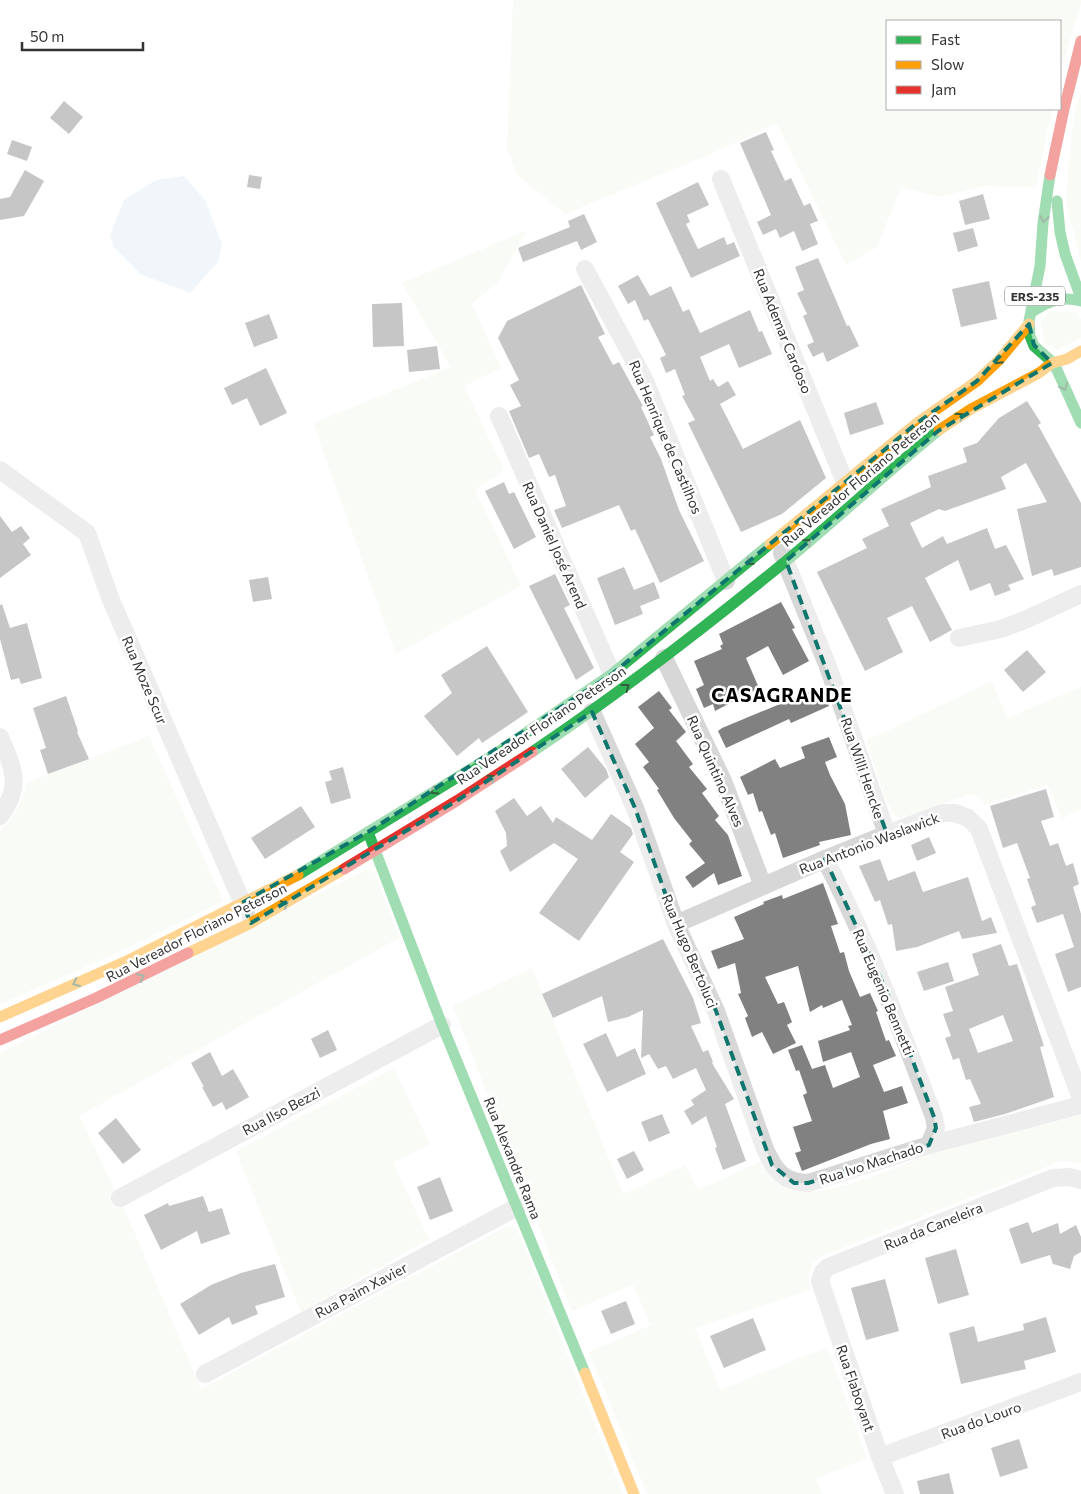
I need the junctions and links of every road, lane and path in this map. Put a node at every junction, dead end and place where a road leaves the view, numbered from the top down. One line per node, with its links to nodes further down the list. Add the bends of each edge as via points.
1 (1081, 41): 2 (main road, ERS-235)
2 (1053, 154): 5 (main road, ERS-235, via 1064,254); 6 (main road, ERS-235, one-way to 6)
3 (722, 179): 13 (street, Rua Ademar Cardoso)
4 (585, 269): 16 (street, Rua Henrique de Castilhos, via 645,381)
5 (1081, 300): 6 (main road, via 1058,298)
6 (1032, 312): 7 (main road, ERS-235)
7 (1029, 324): 9 (main road, ERS-235, via 1034,346); 13 (main road, Rua Vereador Floriano Peterson, one-way to 13, via 999,360 977,380)
8 (1081, 351): 9 (main road, Rua Vereador Floriano Peterson)
9 (1052, 363): 11 (main road, ERS-235, one-way to 11); 15 (main road, Rua Vereador Floriano Peterson, one-way to 9, via 938,432 971,409)
10 (499, 416): 20 (street, Rua Daniel José Arend)
11 (1081, 422)
12 (0, 470): 29 (street, Rua Moze Scur, via 87,533 111,600)
13 (845, 482): 14 (main road, Rua Vereador Floriano Peterson)
14 (775, 540): 15 (street, Rua Willi Hencke); 16 (main road, Rua Vereador Floriano Peterson, one-way to 16)
15 (786, 561): 19 (main road, Rua Vereador Floriano Peterson); 25 (street, Rua Willi Hencke)
16 (726, 582): 20 (main road, Rua Vereador Floriano Peterson)
17 (1081, 594): 18 (street, via 1001,629)
18 (959, 638)
19 (664, 658): 21 (main road, Rua Vereador Floriano Peterson, one-way to 19); 28 (street, Rua Quintino Alves, via 723,781)
20 (612, 674): 24 (main road, Rua Vereador Floriano Peterson, one-way to 24, via 492,756)
21 (592, 712): 26 (main road, Rua Vereador Floriano Peterson, one-way to 21); 31 (street, Rua Hugo Bertoluci, via 635,808)
22 (0, 736): 23 (street, via 14,774 13,795)
23 (0, 816)
24 (368, 832): 26 (main road, Rua Alexandre Rama); 29 (main road, Rua Vereador Floriano Peterson, via 301,873)
25 (886, 834): 27 (street, Rua Antonio Waslawick); 35 (street, Rua Antonio Waslawick, via 942,813 968,818 978,829)
26 (376, 850): 30 (main road, Rua Vereador Floriano Peterson, one-way to 26); 33 (main road, Rua Alexandre Rama)
27 (825, 859): 28 (street, Rua Antonio Waslawick); 37 (street, Rua Eugenio Bennetti, via 886,990)
28 (763, 886): 31 (street, Rua Antonio Waslawick)
29 (242, 903): 30 (street, Rua Moze Scur); 32 (main road, Rua Vereador Floriano Peterson, one-way to 32, via 129,960)
30 (252, 923): 34 (main road, Rua Vereador Floriano Peterson, one-way to 30)
31 (676, 924): 40 (street, Rua Hugo Bertoluci, via 716,1011 772,1165)
32 (0, 1017)
33 (442, 1025): 41 (street, Rua Ilso Bezzi); 42 (main road, Rua Alexandre Rama)
34 (0, 1040)
35 (1081, 1098)
36 (1081, 1104): 38 (street)
37 (936, 1128): 38 (street, Rua Ivo Machado)
38 (929, 1144): 40 (street, Rua Ivo Machado, via 808,1183)
39 (1081, 1180): 43 (street, Rua da Caneleira, via 1053,1178 828,1267)
40 (794, 1183)
41 (120, 1198)
42 (517, 1207): 44 (street, Rua Paim Xavier); 47 (main road, Rua Alexandre Rama)
43 (820, 1281): 46 (street, Rua Flaboyant)
44 (205, 1374)
45 (1081, 1382): 46 (street, Rua do Louro)
46 (880, 1457): 48 (street, Rua Flaboyant)
47 (634, 1494)
48 (895, 1494)

